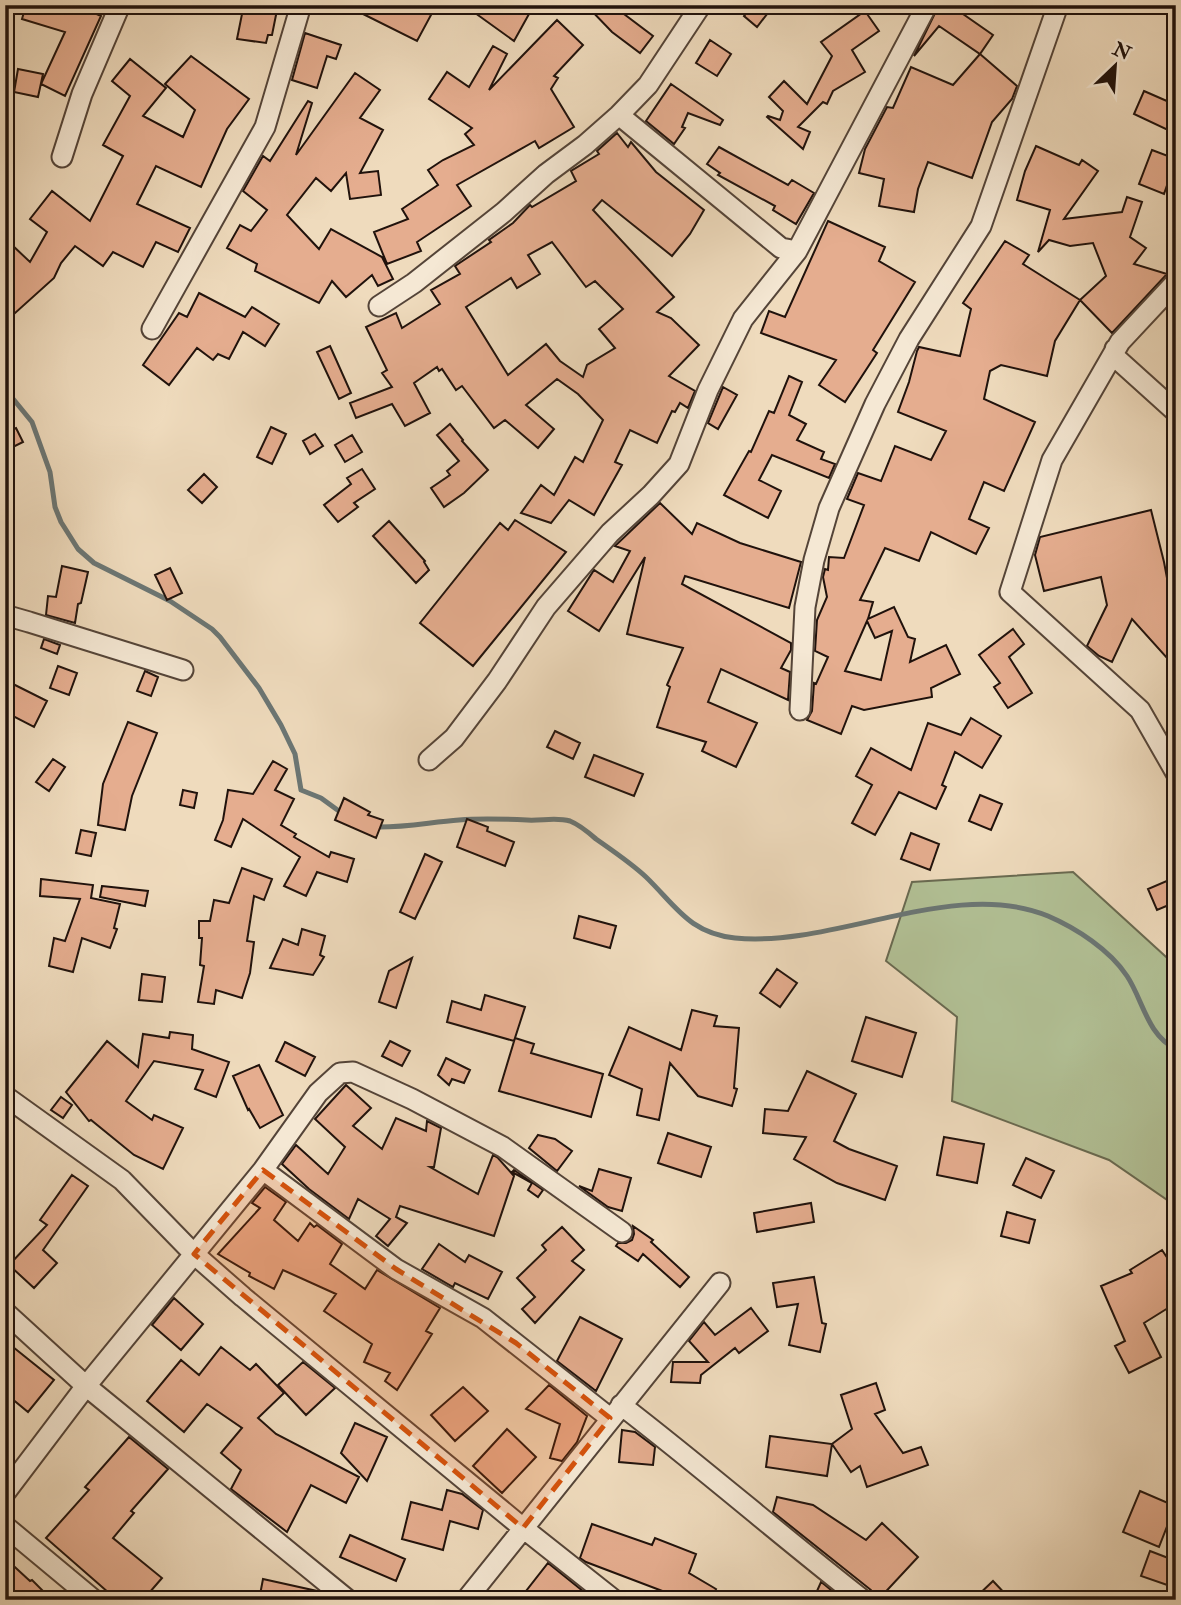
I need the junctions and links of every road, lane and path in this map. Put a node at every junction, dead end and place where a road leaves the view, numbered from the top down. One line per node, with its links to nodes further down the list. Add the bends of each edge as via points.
1 (120, 5): 7 (street, via 82,94)
2 (301, 5): 11 (street, via 265,127)
3 (926, 5): 8 (street)
4 (1058, 5): 16 (street, via 981,226 909,339 829,508 805,607)
5 (698, 6): 6 (street, via 648,85)
6 (618, 115): 8 (street, via 781,248); 10 (street, via 414,284)
7 (62, 157)
8 (797, 251): 17 (street, via 743,319 679,464 610,533 546,607 454,738)
9 (1176, 282): 12 (street)
10 (379, 306)
11 (152, 329)
12 (1115, 349): 13 (street, via 1115,357 1126,369); 18 (street, via 1052,460 1010,592 1140,710)
13 (1176, 412)
14 (5, 619): 15 (street, via 42,625)
15 (183, 670)
16 (800, 710)
17 (429, 760)
18 (1176, 773)
19 (5, 1096): 22 (street, via 122,1180)
20 (263, 1170): 21 (street, via 318,1093 340,1073 353,1072 503,1147); 22 (street); 26 (street, via 396,1269 482,1318)
21 (622, 1232)
22 (194, 1254): 25 (street); 29 (street)
23 (720, 1283): 26 (street)
24 (5, 1312): 25 (street)
25 (86, 1386): 27 (street); 31 (street)
26 (616, 1411): 29 (street); 34 (street, via 707,1471)
27 (5, 1493)
28 (5, 1526): 30 (street)
29 (523, 1528): 32 (street); 33 (street)
30 (94, 1600)
31 (348, 1600)
32 (466, 1600)
33 (614, 1600)
34 (863, 1600)

